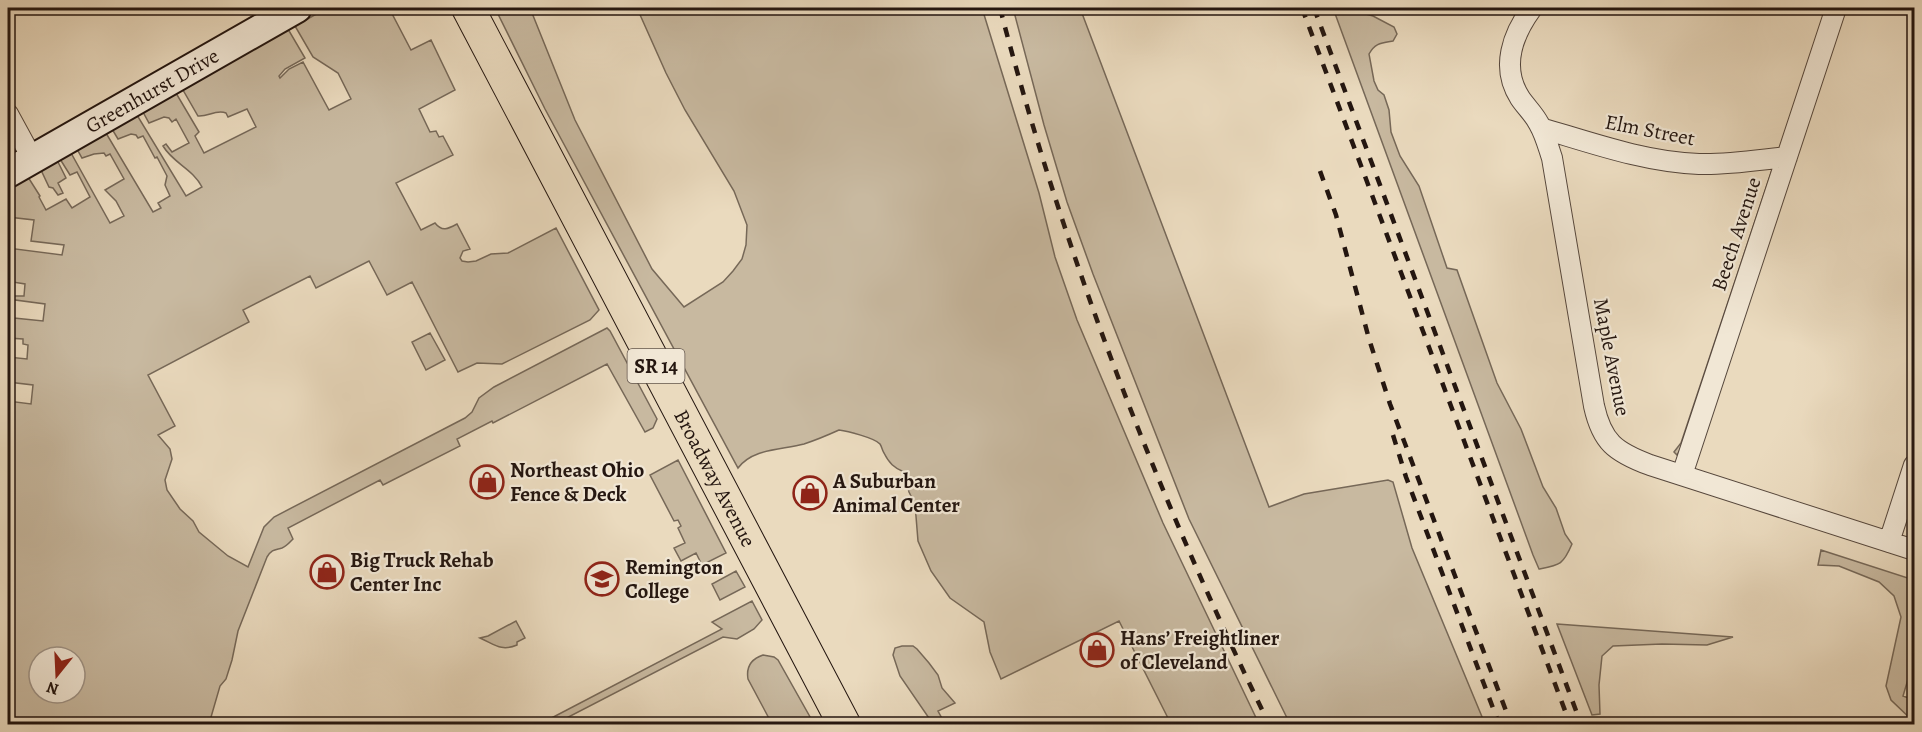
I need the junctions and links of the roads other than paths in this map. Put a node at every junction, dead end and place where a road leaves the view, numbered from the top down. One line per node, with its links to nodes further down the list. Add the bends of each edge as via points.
1 (297, 8): 8 (street, Greenhurst Drive)
2 (468, 8): 14 (main road, Broadway Avenue / SR 14)
3 (1532, 8): 6 (street, Maple Avenue, via 1515,35 1510,72 1515,89)
4 (1836, 8): 7 (street, Beech Avenue)
5 (8, 114): 8 (street)
6 (1541, 128): 7 (street, Elm Street, via 1676,163 1716,164); 11 (street, Maple Avenue, via 1555,172 1599,426 1618,449)
7 (1787, 157): 11 (street, Beech Avenue)
8 (32, 158): 9 (street, Greenhurst Drive)
9 (8, 173)
10 (1914, 465): 12 (street)
11 (1682, 475): 12 (street, Maple Avenue)
12 (1889, 542): 13 (street, Maple Avenue)
13 (1914, 550)
14 (844, 724)

